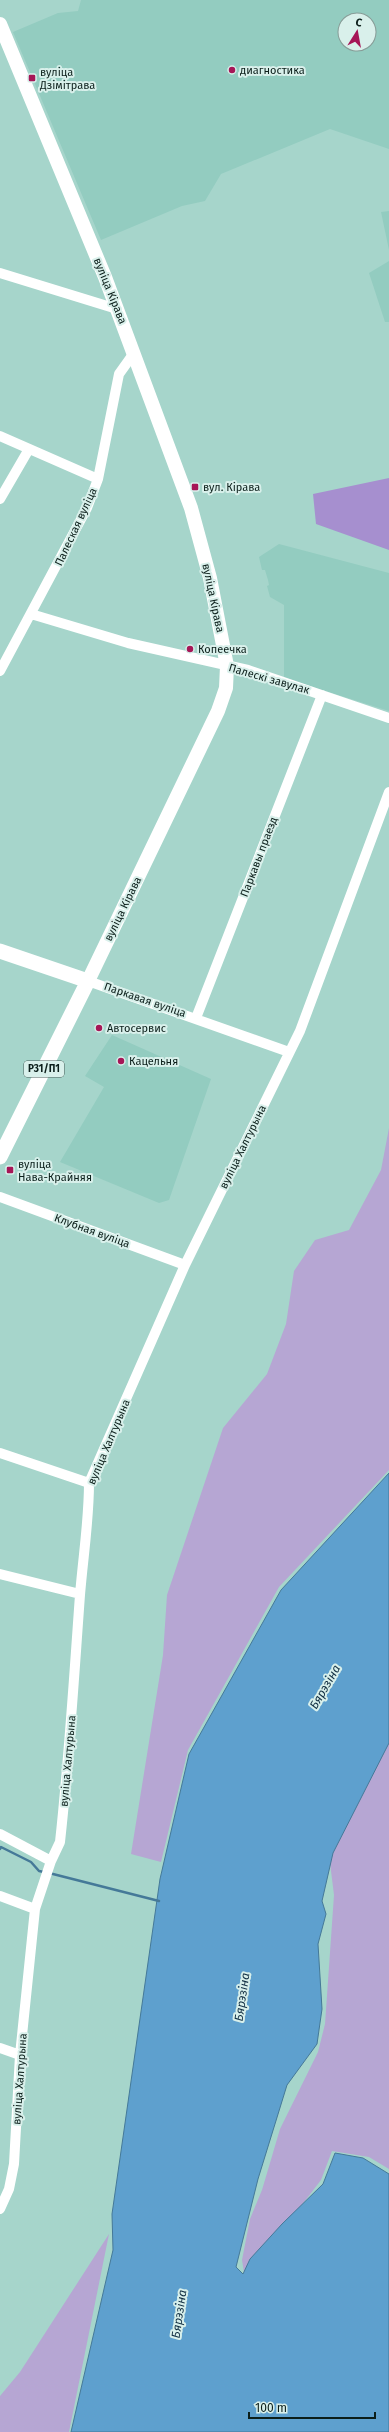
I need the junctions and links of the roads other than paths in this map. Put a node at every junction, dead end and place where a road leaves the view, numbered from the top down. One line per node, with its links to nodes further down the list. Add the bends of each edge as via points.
1 (0, 24): 3 (main road, вуліца Кірава)
2 (0, 273): 3 (street)
3 (117, 309): 4 (main road, вуліца Кірава)
4 (134, 353): 7 (street, Палеская вуліца, via 119,374); 10 (main road, вуліца Кірава, via 195,521 210,578)
5 (0, 436): 6 (street)
6 (29, 449): 7 (street); 8 (street)
7 (98, 479): 9 (street, Палеская вуліца, via 87,508)
8 (0, 499)
9 (31, 614): 10 (street, Палескі завулак, via 128,643); 11 (street, Палеская вуліца)
10 (227, 666): 12 (street, Палескі завулак, via 248,670); 16 (main road, вуліца Кірава, via 226,688 218,711)
11 (0, 671)
12 (322, 695): 13 (street, Палескі завулак); 17 (street, Паркавы праезд)
13 (389, 718)
14 (389, 792): 18 (street, вуліца Халтурына, via 300,1031)
15 (0, 951): 16 (main road, Паркавая вуліца)
16 (88, 981): 17 (street, Паркавая вуліца); 19 (main road, вуліца Кірава / Р31/П1)
17 (196, 1018): 18 (street, Паркавая вуліца)
18 (289, 1052): 21 (street, вуліца Халтурына)
19 (0, 1157)
20 (0, 1197): 21 (street, Клубная вуліца)
21 (185, 1265): 23 (street, вуліца Халтурына)
22 (0, 1453): 23 (street)
23 (89, 1483): 25 (street, вуліца Халтурына, via 89,1515)
24 (0, 1574): 25 (street)
25 (80, 1594): 27 (street, вуліца Халтурына, via 75,1692 60,1842)
26 (0, 1834): 27 (street)
27 (50, 1864): 29 (street, вуліца Халтурына)
28 (0, 1896): 29 (street)
29 (35, 1909): 31 (street, вуліца Халтурына)
30 (0, 2048): 31 (street)
31 (20, 2055): 32 (street, вуліца Халтурына, via 14,2164)
32 (4, 2188): 33 (street, вуліца Халтурына)
33 (0, 2209)

